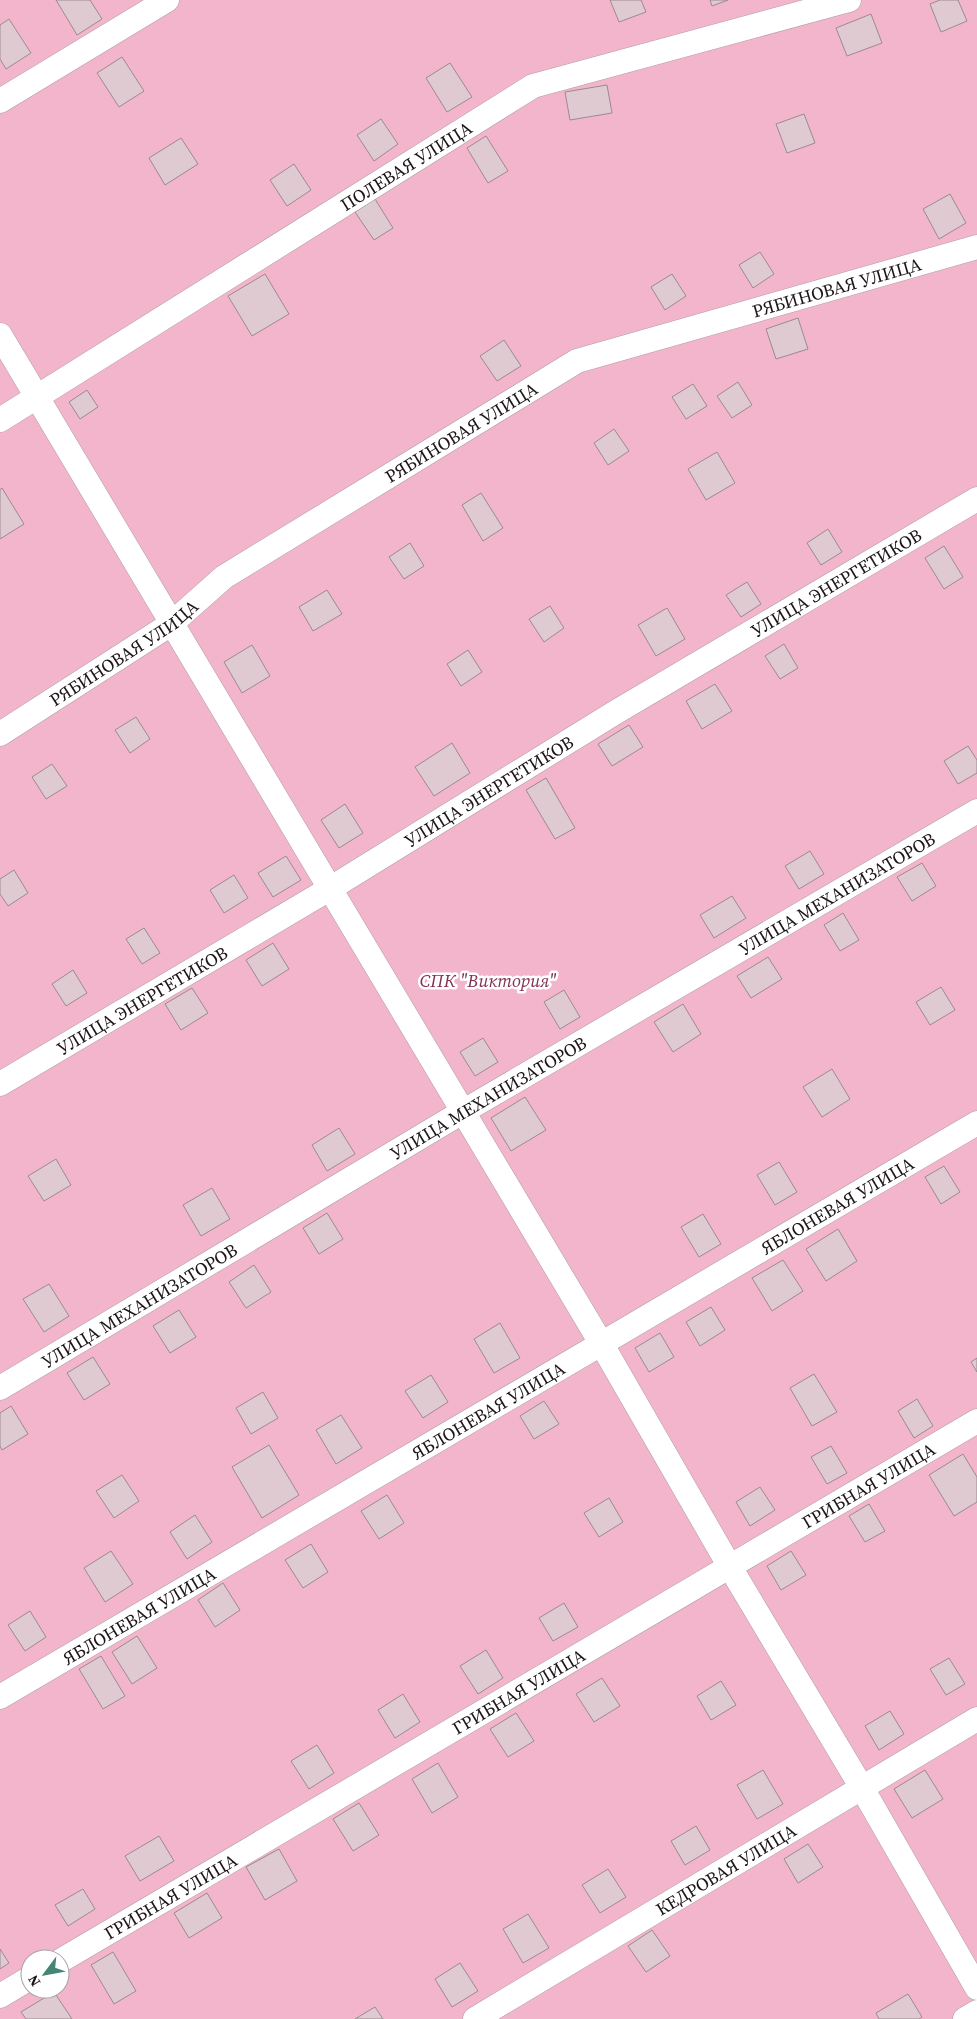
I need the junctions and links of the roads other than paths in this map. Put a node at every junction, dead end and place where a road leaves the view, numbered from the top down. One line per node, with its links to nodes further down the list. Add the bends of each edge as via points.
1 (167, 0): 3 (street)
2 (849, 0): 6 (street, ПОЛЕВАЯ УЛИЦА, via 533,86)
3 (0, 101)
4 (977, 247): 9 (street, РЯБИНОВАЯ УЛИЦА, via 577,361 224,577)
5 (0, 335): 6 (street)
6 (37, 397): 7 (street, ПОЛЕВАЯ УЛИЦА); 9 (street)
7 (0, 420)
8 (977, 499): 12 (street, УЛИЦА ЭНЕРГЕТИКОВ, via 616,712)
9 (171, 624): 10 (street, РЯБИНОВАЯ УЛИЦА); 12 (street)
10 (0, 734)
11 (977, 811): 14 (street, УЛИЦА МЕХАНИЗАТОРОВ)
12 (332, 888): 13 (street, УЛИЦА ЭНЕРГЕТИКОВ); 14 (street)
13 (0, 1084)
14 (464, 1111): 16 (street); 17 (street, УЛИЦА МЕХАНИЗАТОРОВ)
15 (977, 1122): 16 (street, ЯБЛОНЕВАЯ УЛИЦА)
16 (601, 1343): 19 (street); 20 (street, ЯБЛОНЕВАЯ УЛИЦА)
17 (0, 1388)
18 (977, 1421): 19 (street, ГРИБНАЯ УЛИЦА)
19 (730, 1567): 22 (street); 23 (street, ГРИБНАЯ УЛИЦА)
20 (0, 1696)
21 (977, 1719): 22 (street, КЕДРОВАЯ УЛИЦА)
22 (862, 1788): 25 (street); 28 (street, КЕДРОВАЯ УЛИЦА)
23 (70, 1955)
24 (20, 1984): 26 (street)
25 (977, 1988)
26 (0, 1996)
27 (977, 2012): 29 (street)
28 (475, 2019)
29 (965, 2019)

